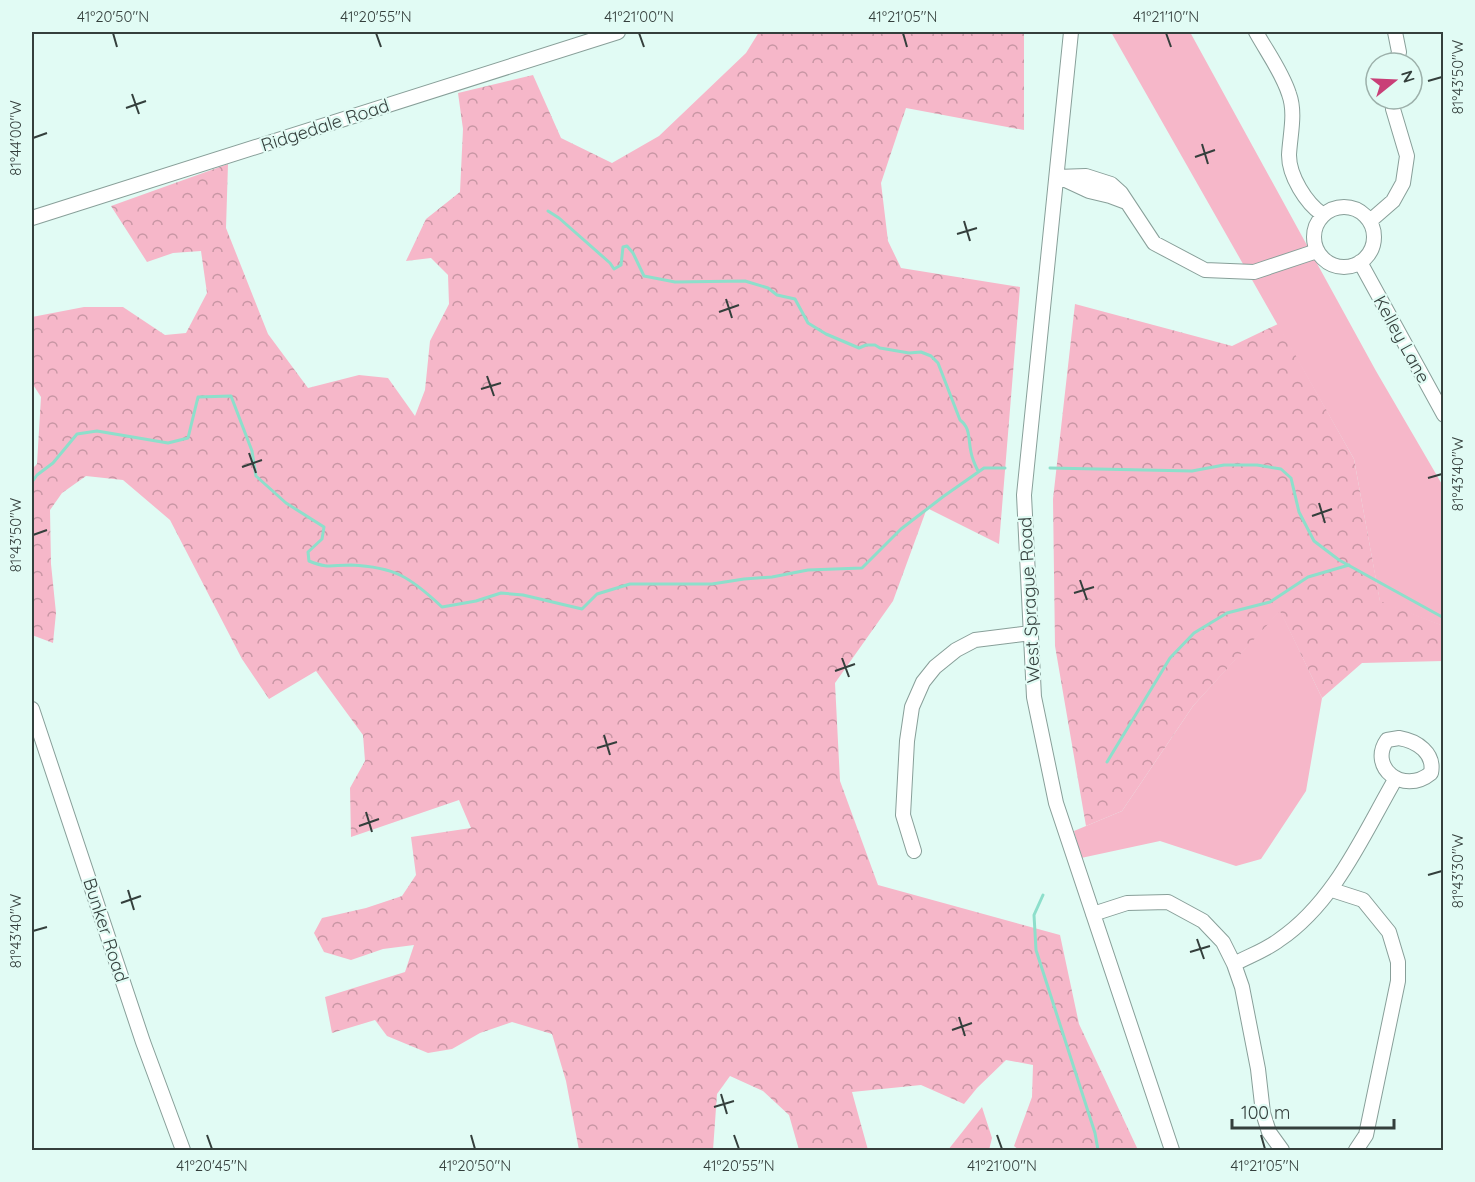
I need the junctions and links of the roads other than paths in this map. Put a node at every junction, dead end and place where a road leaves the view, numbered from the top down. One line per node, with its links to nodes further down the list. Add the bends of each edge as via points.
1 (618, 32): 9 (street, Ridgedale Road)
2 (1071, 32): 7 (street, West Sprague Road)
3 (1257, 32): 8 (street, via 1290,96 1289,158 1296,181 1312,208)
4 (1395, 32): 5 (street)
5 (1399, 51)
6 (1394, 111): 10 (street, via 1407,156 1403,183 1394,201)
7 (1057, 177): 11 (street, via 1086,176 1111,184 1121,192 1154,243 1205,270 1254,272); 14 (street, West Sprague Road, via 1024,495)
8 (1322, 214): 10 (street, via 1348,206); 11 (street, via 1313,232)
9 (32, 218)
10 (1370, 221): 12 (street, via 1374,239)
11 (1317, 251): 12 (street, via 1331,265 1351,266)
12 (1360, 262): 13 (street, Kelley Lane)
13 (1443, 415)
14 (1031, 633): 17 (street, via 975,640 956,650 923,682 912,707 903,815); 19 (street, West Sprague Road, via 1034,697 1054,793)
15 (32, 709): 21 (street, Bunker Road)
16 (1396, 778): 18 (street)
17 (914, 851)
18 (1332, 890): 20 (street, via 1278,942); 24 (street, via 1363,900 1389,932 1398,962 1398,981 1366,1135)
19 (1093, 914): 20 (street, via 1127,903 1168,902 1203,921 1223,942); 22 (street, West Sprague Road)
20 (1234, 964): 23 (street, via 1258,1069 1263,1113 1269,1132)
21 (183, 1150)
22 (1172, 1150)
23 (1282, 1150)
24 (1356, 1150)

